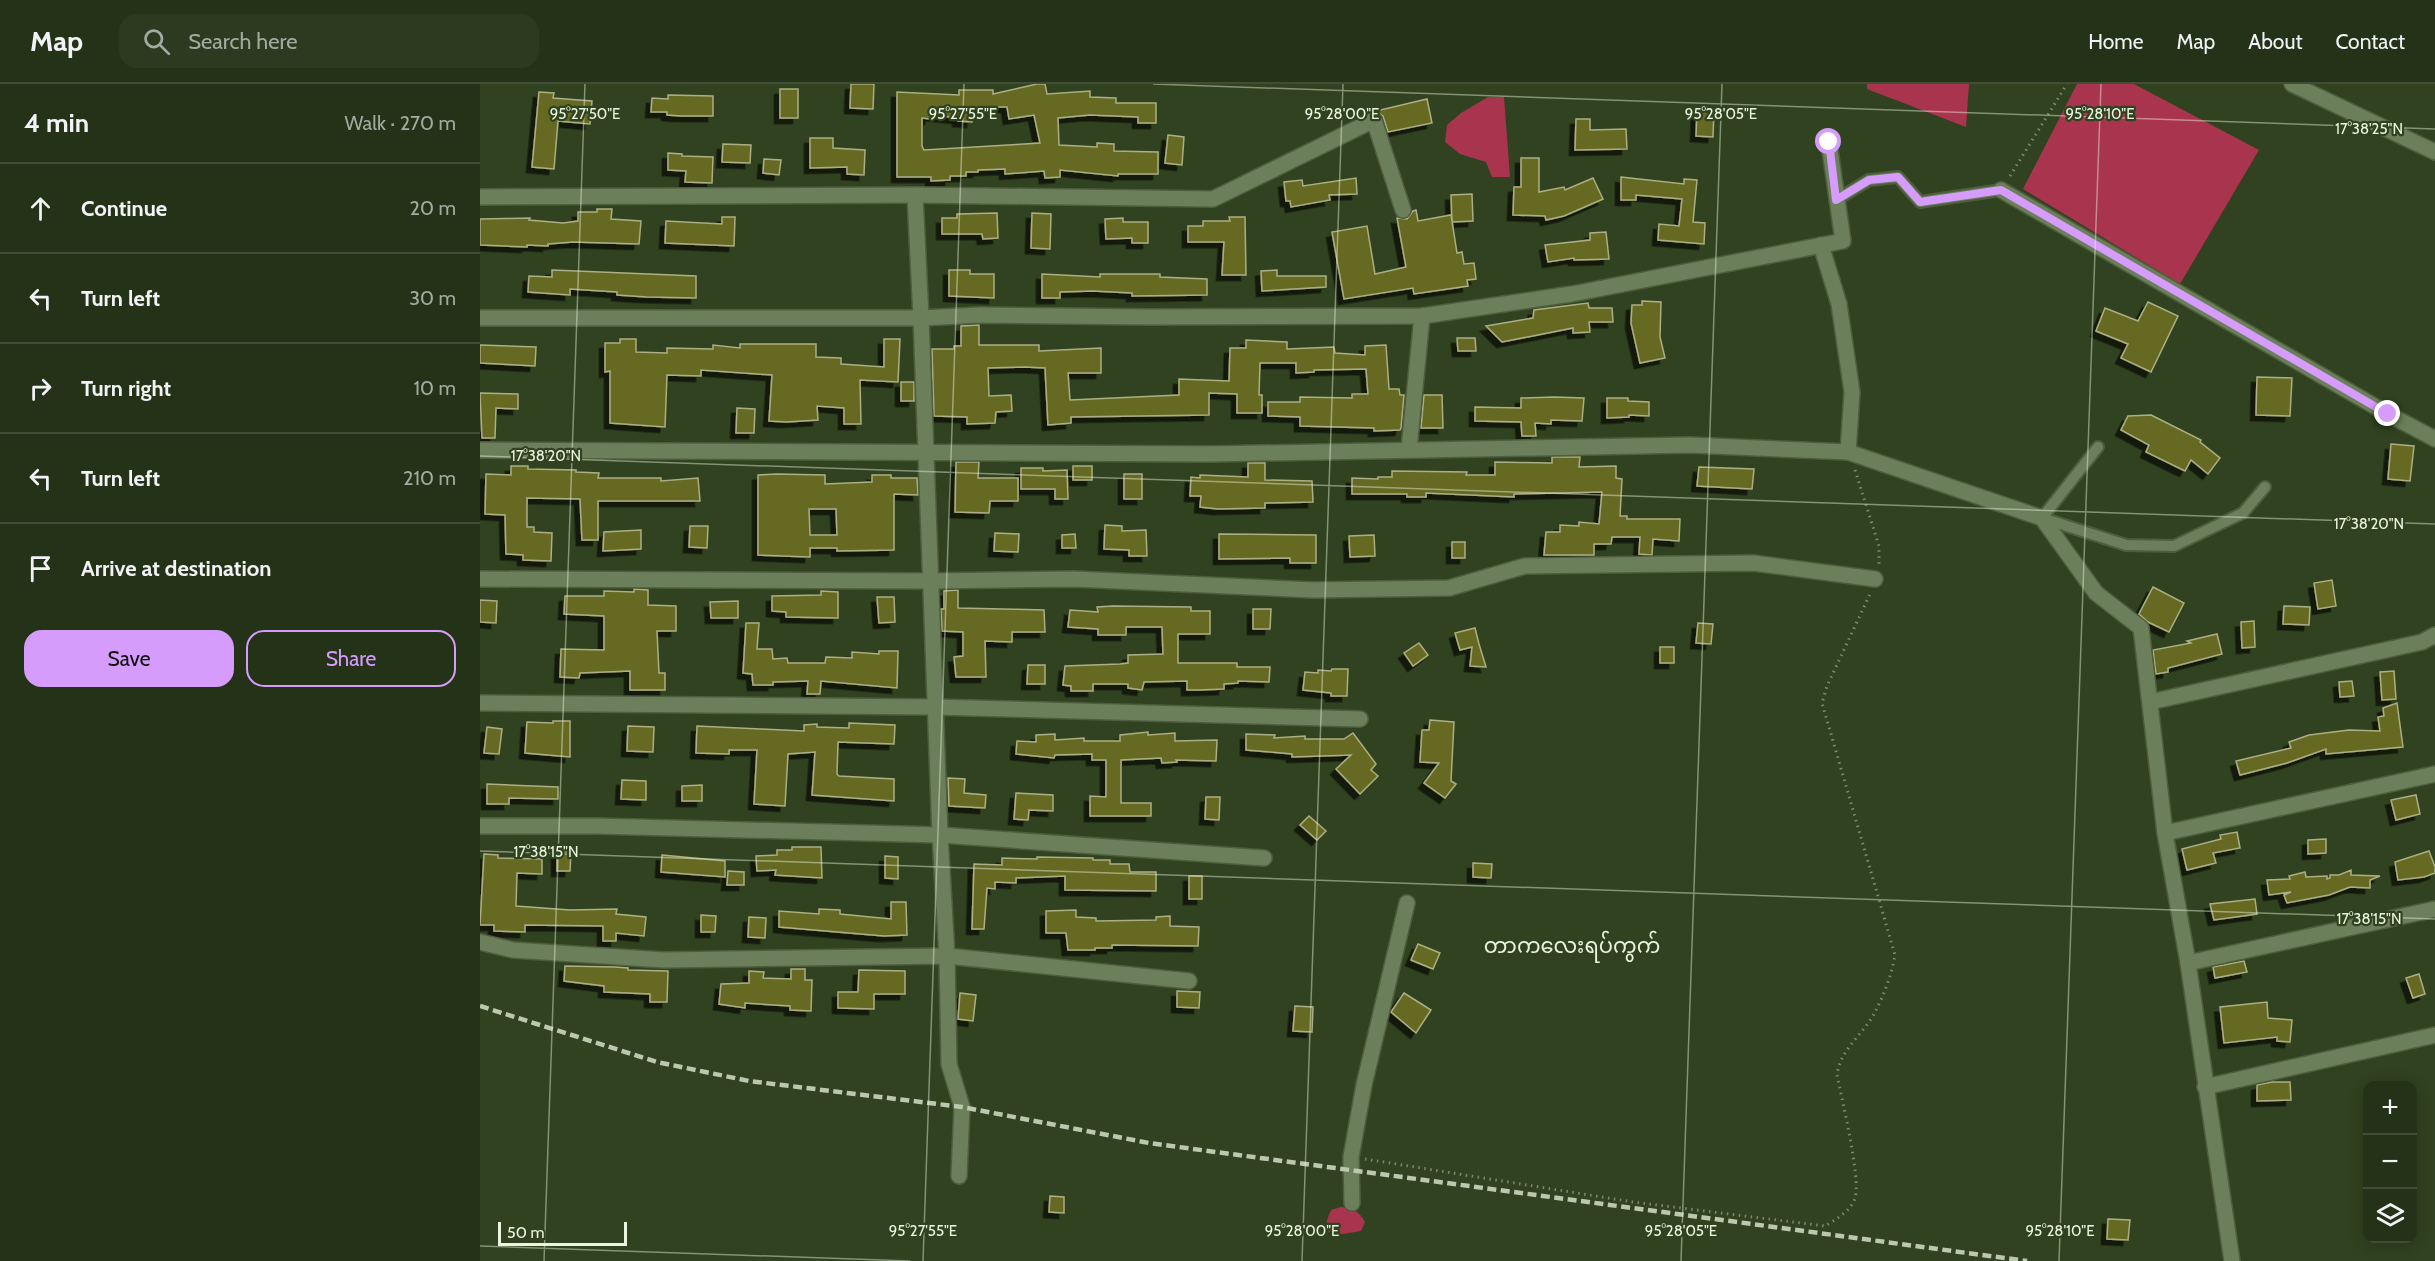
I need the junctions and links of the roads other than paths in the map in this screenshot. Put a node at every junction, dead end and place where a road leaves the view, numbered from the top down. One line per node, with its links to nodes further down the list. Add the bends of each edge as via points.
1 (2292, 84): 3 (street)
2 (1829, 142): 7 (street)
3 (2435, 152)
4 (2001, 190): 7 (lane, via 1920,202 1898,177 1869,180); 13 (street)
5 (915, 195): 6 (street); 8 (street, via 1213,199 1374,120); 12 (street)
6 (480, 197)
7 (1836, 200): 9 (street, via 1843,241)
8 (1403, 210)
9 (1821, 245): 10 (street, via 1572,294); 17 (street, via 1839,304 1852,392)
10 (1422, 316): 12 (street); 15 (street)
11 (480, 318): 12 (street)
12 (921, 318): 18 (street)
13 (2435, 439)
14 (2098, 447): 20 (lane)
15 (1409, 449): 17 (street, via 1690,445); 18 (street, via 1212,454)
16 (480, 450): 18 (street)
17 (1848, 452): 20 (street)
18 (925, 453): 23 (street)
19 (2265, 487): 20 (lane, via 2243,513 2174,546 2126,545)
20 (2042, 518): 25 (street, via 2096,592 2141,628)
21 (480, 579): 23 (street)
22 (1875, 579): 23 (street, via 1753,563 1526,566 1449,588 1313,590 1074,579)
23 (930, 581): 27 (street)
24 (2435, 635): 25 (street, via 2422,642)
25 (2150, 702): 31 (street)
26 (480, 703): 27 (street)
27 (934, 707): 28 (street); 32 (street)
28 (1360, 719)
29 (2435, 774): 31 (street)
30 (480, 826): 32 (street)
31 (2165, 832): 38 (street)
32 (940, 835): 33 (street); 37 (street)
33 (1264, 858)
34 (1407, 903): 43 (street, via 1364,1084 1351,1157)
35 (2435, 909): 38 (street)
36 (480, 942): 37 (street, via 513,950 664,960)
37 (947, 956): 39 (street); 42 (street, via 949,1064 962,1107)
38 (2188, 963): 41 (street)
39 (1189, 981)
40 (2435, 1035): 41 (street)
41 (2205, 1087): 44 (street)
42 (959, 1176)
43 (1352, 1203)
44 (2232, 1261)

